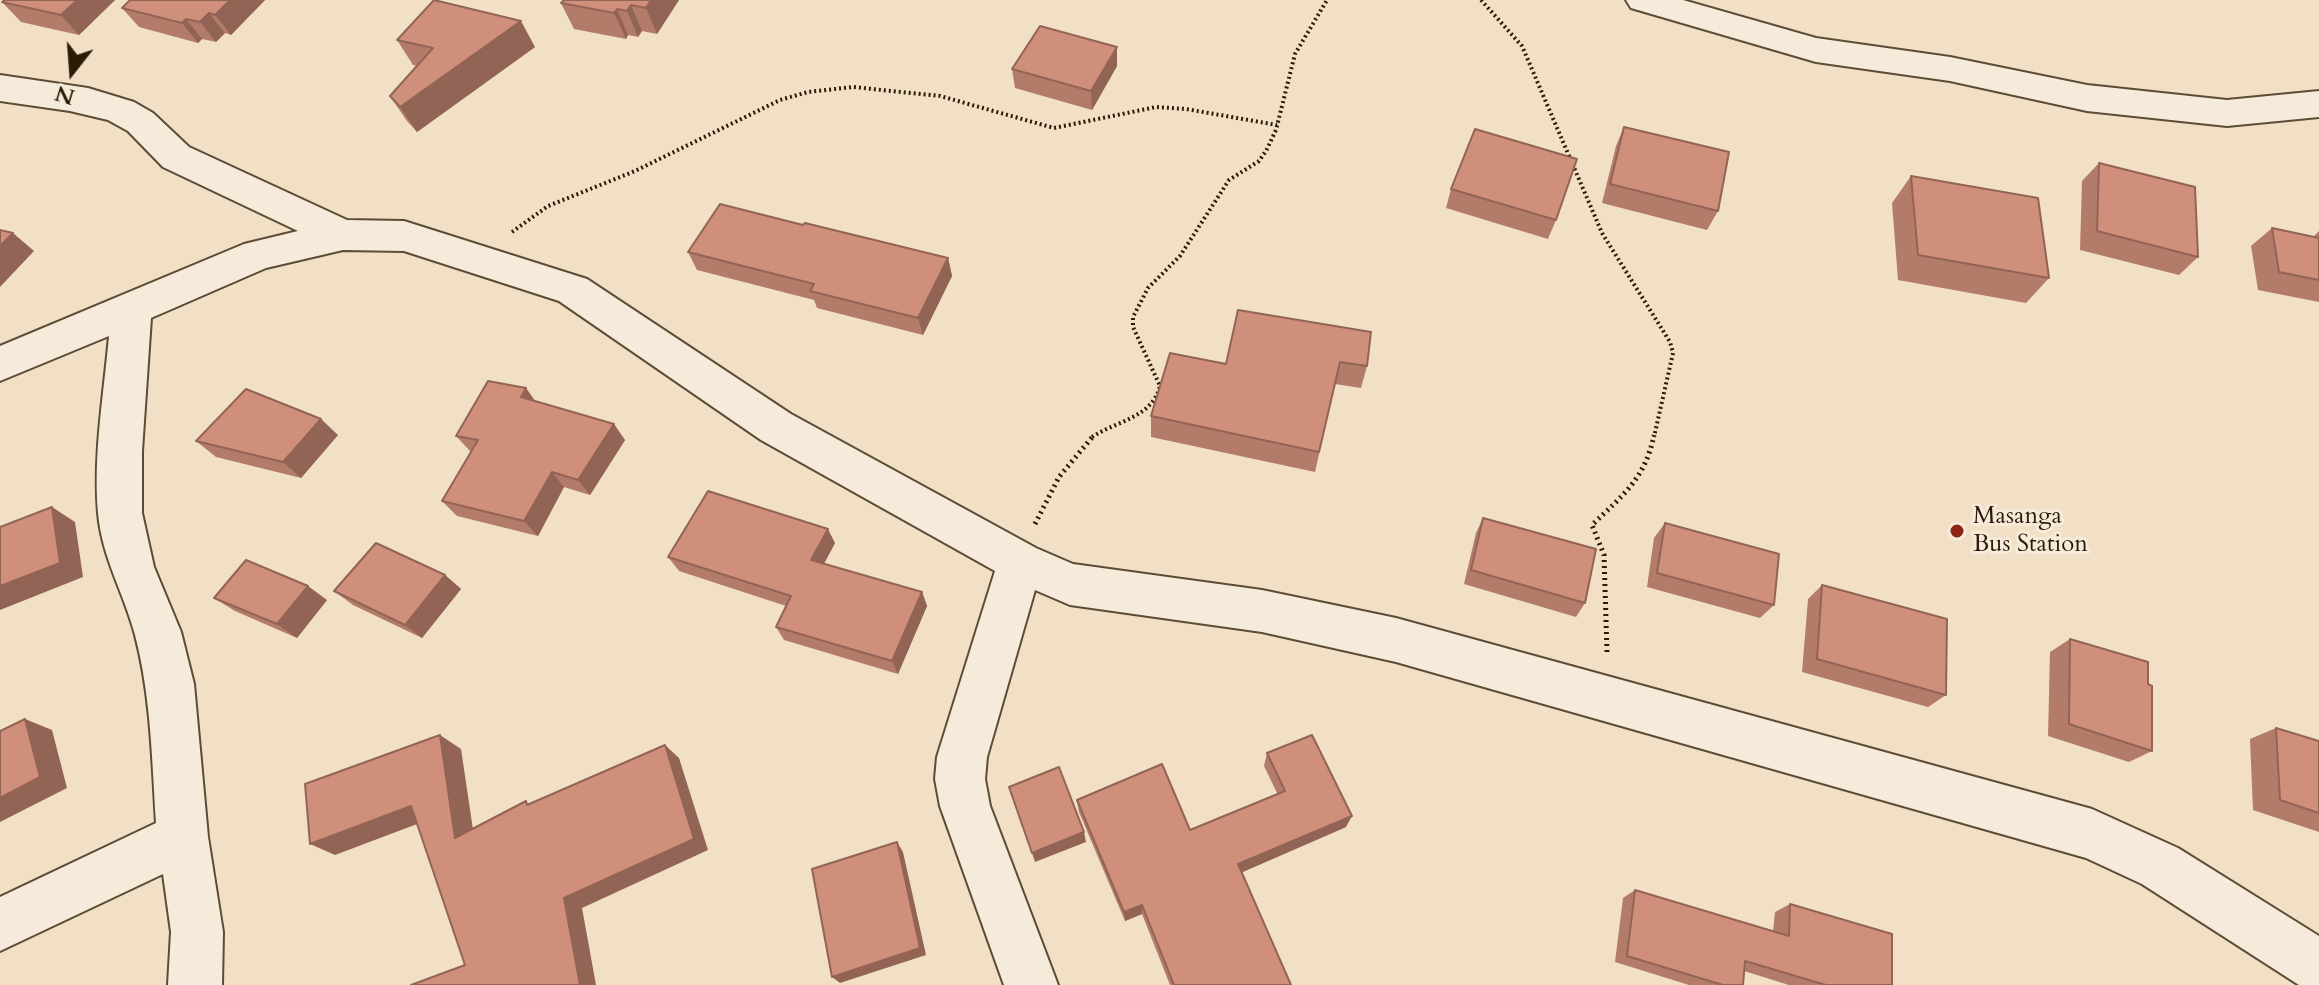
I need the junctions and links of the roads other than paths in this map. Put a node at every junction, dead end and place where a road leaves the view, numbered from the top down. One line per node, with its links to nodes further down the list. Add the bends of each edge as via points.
1 (1643, 0): 3 (street, via 1816,50 1962,71 2087,98 2227,113)
2 (0, 88): 4 (street, via 119,111 136,119 176,157)
3 (2319, 104)
4 (343, 235): 5 (street, via 258,255); 7 (street, via 404,236 573,290 776,427)
5 (131, 311): 6 (street); 8 (street, via 120,513 131,567 158,632 170,684)
6 (0, 364)
7 (1020, 562): 10 (street, via 1070,584 1262,611 1396,640 2092,834 2160,866); 12 (street, via 960,779 965,806)
8 (183, 837): 9 (street); 11 (street, via 197,932)
9 (0, 925)
10 (2319, 967)
11 (195, 985)
12 (1031, 985)

